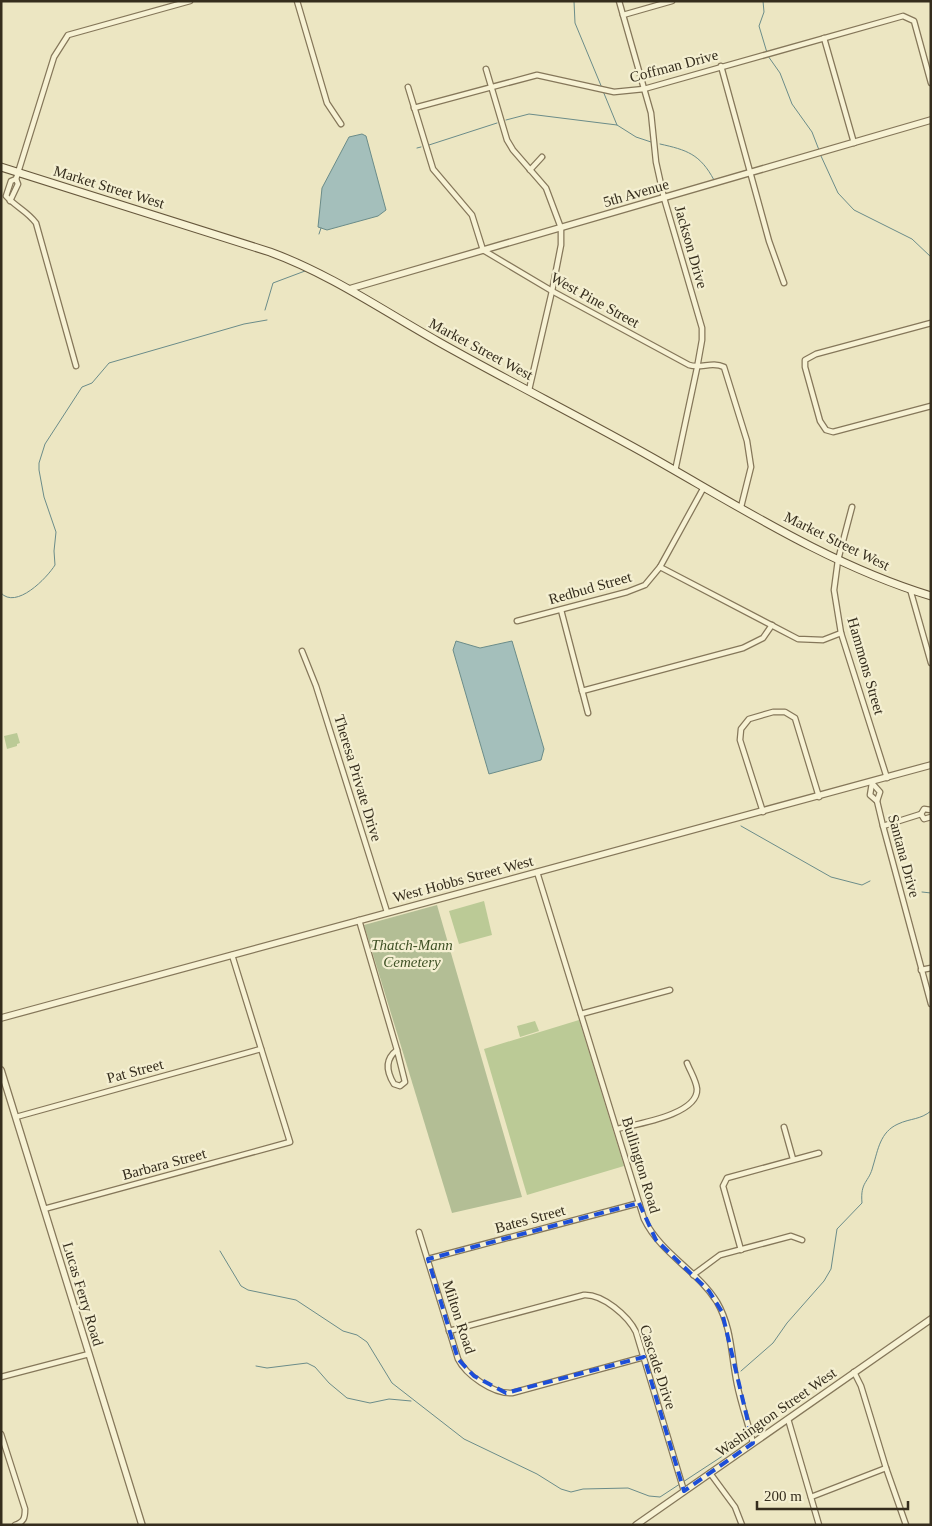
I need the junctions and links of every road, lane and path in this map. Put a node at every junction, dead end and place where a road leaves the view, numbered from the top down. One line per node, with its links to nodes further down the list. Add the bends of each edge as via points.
1 (190, 1): 21 (street, via 68,35 54,57)
2 (297, 1): 15 (street, via 327,103)
3 (619, 1): 5 (street, Jackson Drive)
4 (672, 1): 5 (street)
5 (623, 15): 12 (street, Jackson Drive)
6 (824, 38): 7 (street, Coffman Drive); 9 (street, Coffman Drive, via 909,17 916,27); 16 (street)
7 (721, 66): 12 (street, Coffman Drive); 20 (street)
8 (486, 69): 10 (street)
9 (931, 83)
10 (491, 86): 12 (street, Coffman Drive, via 537,75 614,92); 13 (street, Coffman Drive); 19 (street, via 507,140)
11 (408, 87): 13 (street)
12 (644, 89): 22 (street, Jackson Drive)
13 (414, 108): 25 (street, via 433,169 472,215)
14 (930, 121): 16 (street, 5th Avenue)
15 (340, 124)
16 (854, 143): 20 (street, 5th Avenue)
17 (542, 157): 19 (street)
18 (1, 167): 21 (main road, Market Street West)
19 (530, 170): 24 (street, via 546,188)
20 (751, 173): 22 (street, 5th Avenue); 26 (street)
21 (17, 176): 23 (street, via 18,184); 23 (street, via 11,181 6,196); 27 (main road, Market Street West, via 270,252 305,265)
22 (664, 198): 24 (street, 5th Avenue); 31 (street, Jackson Drive, via 702,328)
23 (10, 201): 30 (street, via 28,212 36,223)
24 (561, 228): 25 (street, 5th Avenue); 28 (street)
25 (483, 250): 27 (street, 5th Avenue); 28 (street, West Pine Street)
26 (784, 284)
27 (349, 289): 32 (main road, Market Street West)
28 (552, 291): 31 (street, West Pine Street); 32 (street)
29 (931, 323): 33 (street, via 816,354 805,360 822,426 826,430 832,432)
30 (76, 366)
31 (698, 368): 34 (street, Jackson Drive); 36 (street, via 718,364 726,372 751,467)
32 (529, 390): 34 (main road, Market Street West)
33 (931, 406)
34 (675, 471): 35 (main road, Market Street West)
35 (704, 487): 36 (main road, Market Street West); 39 (street, Redbud Street)
36 (741, 507): 38 (main road, Market Street West)
37 (852, 507): 38 (street, Hammons Street)
38 (838, 560): 40 (main road, Market Street West); 45 (street, Hammons Street, via 834,590)
39 (660, 567): 42 (street, Redbud Street, via 650,581 639,588); 44 (street)
40 (910, 590): 41 (main road, Market Street West); 47 (street)
41 (931, 596)
42 (561, 610): 43 (street, Redbud Street); 48 (street)
43 (517, 621)
44 (772, 625): 45 (street, via 798,639 823,640); 48 (street, via 763,638 743,648)
45 (841, 633): 51 (street, Hammons Street)
46 (302, 651): 61 (street, Theresa Private Drive)
47 (931, 662)
48 (582, 691): 49 (street)
49 (588, 713)
50 (931, 765): 51 (street, West Hobbs Street West)
51 (887, 778): 52 (street, West Hobbs Street West)
52 (872, 783): 53 (street, West Hobbs Street West); 54 (street, Santana Drive, via 880,792); 54 (street, Santana Drive, via 870,795)
53 (819, 796): 56 (street, West Hobbs Street West); 56 (street, via 795,718 785,712 773,712 749,719 741,728 740,740)
54 (878, 801): 59 (street, Santana Drive)
55 (931, 810): 57 (street, via 924,809)
56 (763, 812): 60 (street, West Hobbs Street West)
57 (921, 814): 58 (street, via 926,819); 59 (street)
58 (931, 817)
59 (883, 826): 65 (street, Santana Drive)
60 (537, 872): 61 (street, West Hobbs Street West); 68 (street, Bullington Road)
61 (387, 912): 62 (street, West Hobbs Street West)
62 (359, 920): 63 (street, West Hobbs Street West); 71 (street)
63 (232, 955): 69 (street, West Hobbs Street West); 70 (street)
64 (931, 968): 65 (street)
65 (921, 970): 67 (street, Santana Drive)
66 (670, 990): 68 (street)
67 (931, 1004)
68 (582, 1014): 76 (street, Bullington Road)
69 (1, 1018)
70 (261, 1049): 74 (street, Pat Street); 80 (street, Barbara Street, via 290,1142)
71 (397, 1050): 71 (street, via 391,1054 388,1066 394,1084 400,1086 405,1082)
72 (687, 1063): 76 (street, via 697,1089 689,1105 673,1114)
73 (1, 1070): 74 (street, Lucas Ferry Road)
74 (16, 1117): 80 (street, Lucas Ferry Road)
75 (784, 1127): 78 (street)
76 (617, 1129): 79 (street, Bullington Road)
77 (819, 1153): 78 (street)
78 (793, 1160): 83 (street, via 723,1179)
79 (639, 1202): 84 (street, Bates Street); 85 (street, Bullington Road, via 656,1240)
80 (44, 1209): 88 (street, Lucas Ferry Road)
81 (419, 1232): 84 (street, Milton Road)
82 (802, 1240): 83 (street, via 791,1236)
83 (741, 1250): 85 (street, via 720,1256)
84 (428, 1259): 87 (street, Milton Road)
85 (694, 1275): 94 (street, Bullington Road, via 716,1302 727,1324 737,1384)
86 (931, 1318): 90 (street, Washington Street West)
87 (449, 1331): 89 (street, Milton Road, via 464,1368 494,1389 506,1393); 89 (street, Cascade Drive, via 590,1295 602,1299 630,1322)
88 (89, 1354): 91 (street); 100 (street, Lucas Ferry Road)
89 (644, 1357): 97 (street, Cascade Drive)
90 (854, 1372): 92 (street, Washington Street West); 95 (street)
91 (1, 1377)
92 (788, 1419): 94 (street, Washington Street West); 98 (street)
93 (1, 1434): 99 (street, via 25,1509 25,1518)
94 (753, 1443): 96 (street, Washington Street West)
95 (886, 1468): 98 (street); 104 (street)
96 (710, 1473): 97 (street, Washington Street West); 102 (street, via 735,1507)
97 (684, 1491): 101 (street, Washington Street West)
98 (811, 1497): 103 (street)
99 (15, 1525)
100 (142, 1525)
101 (636, 1525)
102 (742, 1525)
103 (819, 1525)
104 (906, 1525)

